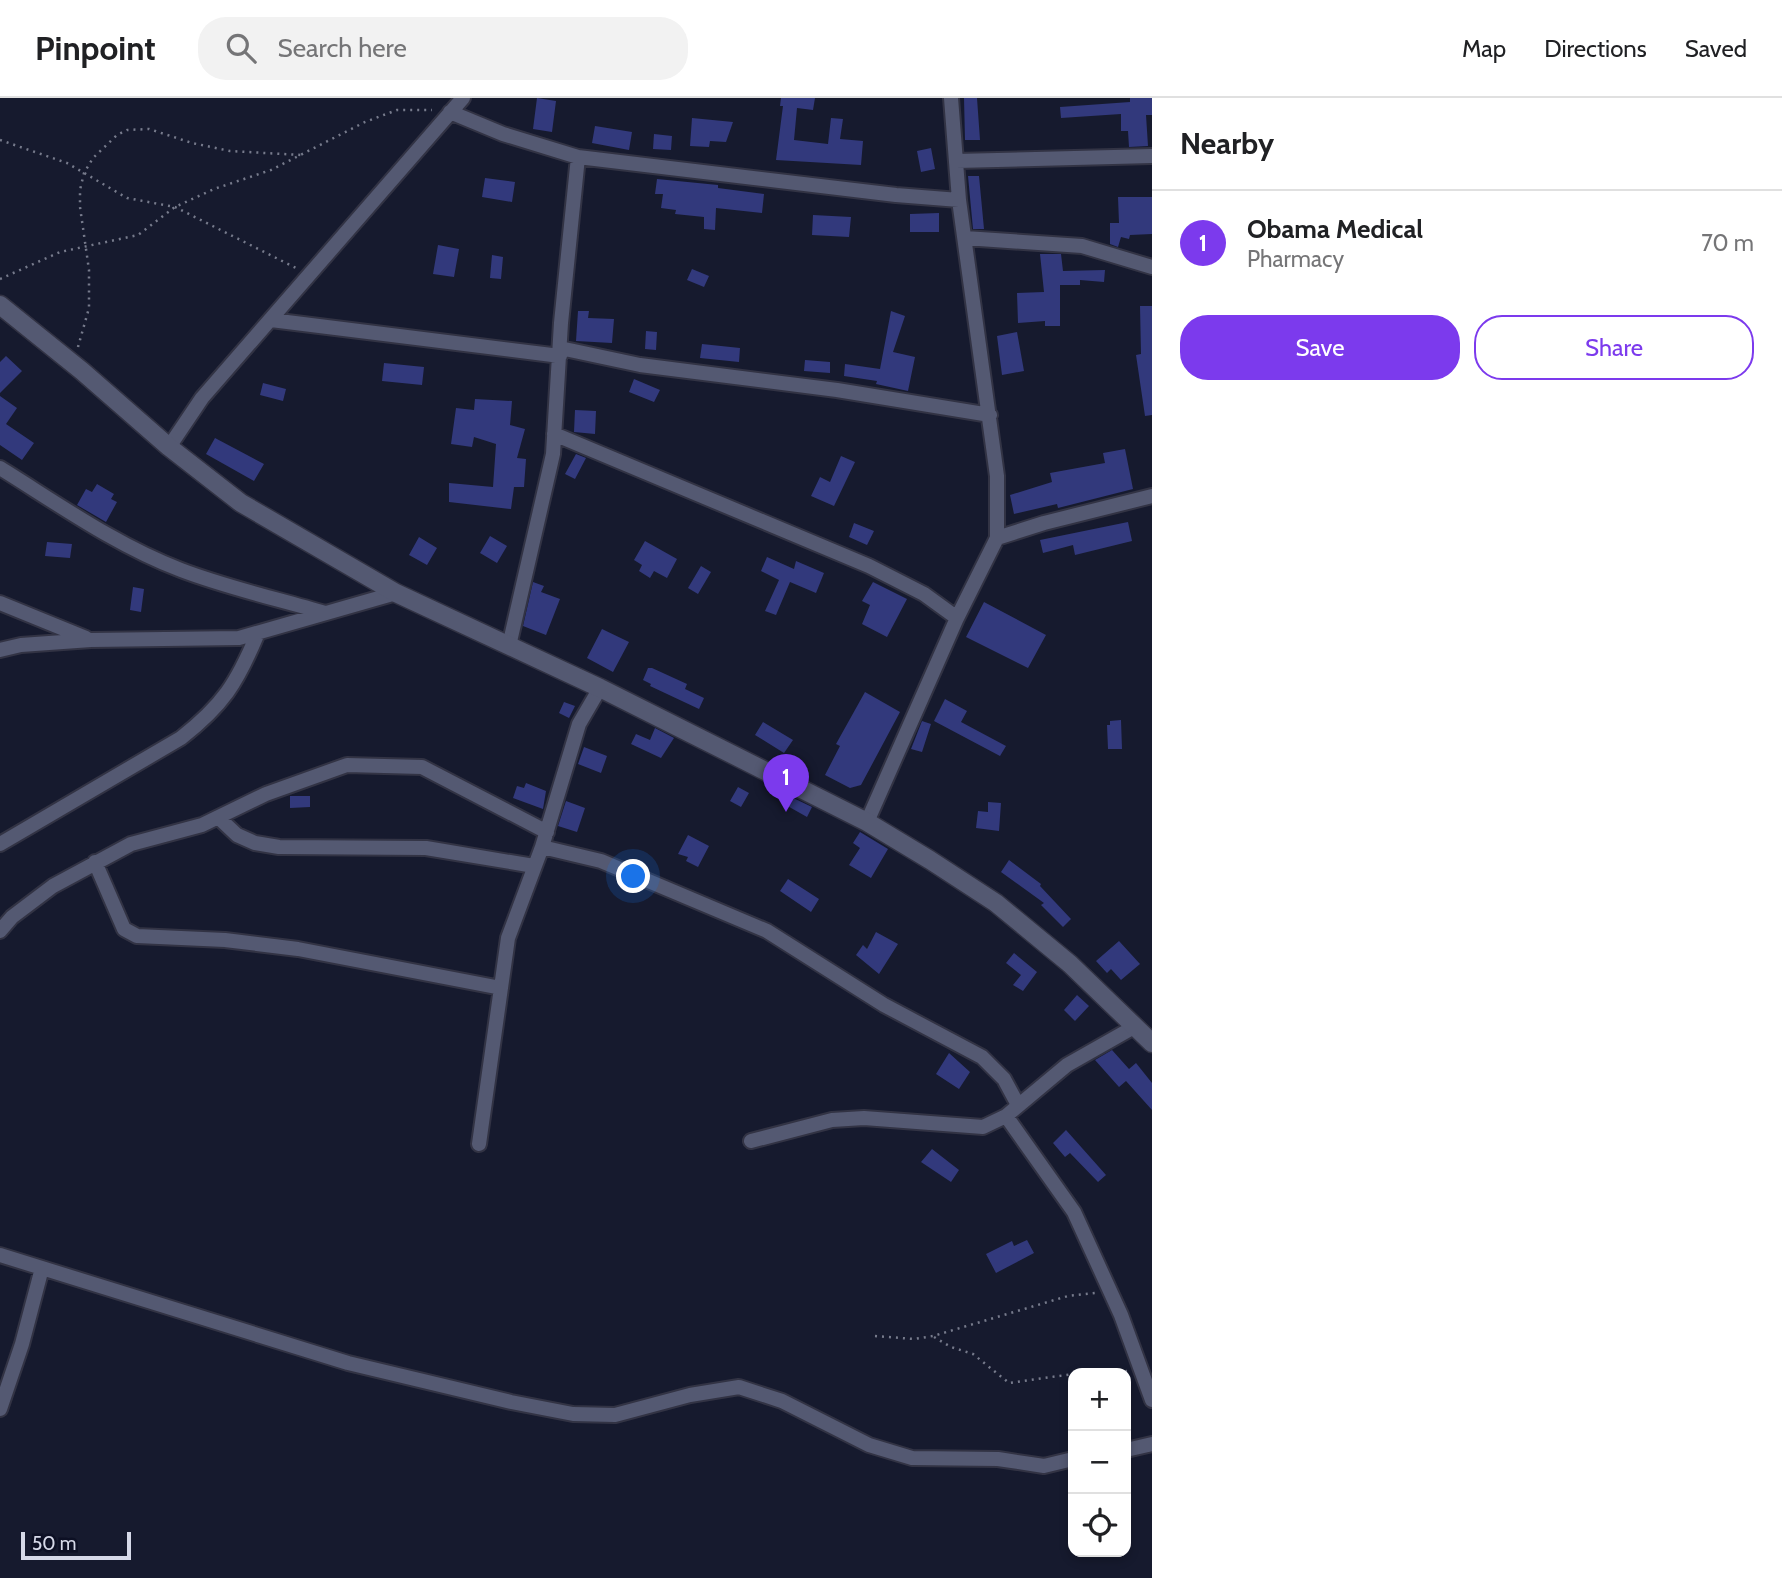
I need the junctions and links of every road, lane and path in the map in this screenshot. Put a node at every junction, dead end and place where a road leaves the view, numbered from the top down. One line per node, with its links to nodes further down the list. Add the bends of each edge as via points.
1 (463, 98): 3 (street)
2 (951, 98): 8 (street)
3 (450, 113): 5 (path, via 397,110); 7 (street); 15 (street)
4 (0, 140): 9 (path, via 49,155)
5 (302, 155): 9 (path, via 230,151 162,131 137,129 117,135); 11 (path)
6 (1152, 156): 8 (street)
7 (578, 157): 10 (street); 19 (street)
8 (956, 161): 10 (street)
9 (84, 173): 11 (path, via 127,198); 13 (path, via 80,207)
10 (959, 200): 12 (street)
11 (175, 206): 13 (path, via 138,235); 15 (path)
12 (965, 238): 14 (street, via 1068,244); 21 (street)
13 (86, 247): 16 (path); 20 (path, via 89,309 77,343)
14 (1152, 267)
15 (310, 275): 18 (street)
16 (0, 279)
17 (0, 305): 20 (street)
18 (271, 320): 19 (street); 23 (street, via 202,398)
19 (560, 352): 21 (street); 22 (street)
20 (82, 371): 23 (street)
21 (990, 415): 26 (street)
22 (554, 435): 30 (street, via 869,566 924,594); 33 (street)
23 (169, 447): 27 (street, via 241,503)
24 (0, 468): 29 (street, via 155,559)
25 (1152, 496): 26 (street)
26 (997, 538): 30 (street)
27 (396, 593): 29 (street); 33 (street)
28 (0, 603): 32 (street)
29 (325, 613): 31 (street)
30 (957, 618): 37 (street)
31 (257, 635): 32 (street, via 220,640); 39 (street, via 240,677 199,724)
32 (91, 639): 34 (street)
33 (509, 646): 35 (street)
34 (0, 650)
35 (600, 688): 37 (street); 38 (street, via 579,724)
36 (219, 818): 38 (street, via 318,773 347,765 384,764 438,773); 41 (street, via 131,844); 42 (street, via 237,835 279,847 426,848)
37 (867, 822): 45 (street, via 996,903 1070,964)
38 (547, 832): 40 (street)
39 (0, 844)
40 (542, 847): 42 (street); 47 (street, via 601,861 767,931 919,1025 982,1057 1004,1079)
41 (95, 862): 43 (street, via 53,886); 44 (street, via 124,929 137,936 298,949)
42 (534, 866): 44 (street, via 509,938)
43 (0, 931)
44 (501, 988): 50 (street)
45 (1133, 1027): 46 (street); 47 (street, via 1067,1065)
46 (1152, 1043)
47 (1018, 1105): 48 (street)
48 (1006, 1116): 49 (street, via 970,1128 864,1118 832,1120); 53 (street, via 1074,1212)
49 (751, 1141)
50 (479, 1144)
51 (0, 1255): 52 (street)
52 (42, 1268): 58 (street); 61 (street, via 348,1363 573,1414 615,1415 738,1387 782,1401 869,1445 912,1458 998,1459 1044,1466)
53 (1112, 1293): 55 (path, via 1068,1296); 57 (street)
54 (875, 1336): 55 (path)
55 (933, 1336): 56 (path, via 972,1354 1009,1383)
56 (1068, 1375)
57 (1152, 1400)
58 (0, 1409)
59 (1152, 1444): 60 (street)
60 (1131, 1449)
61 (1068, 1460)

